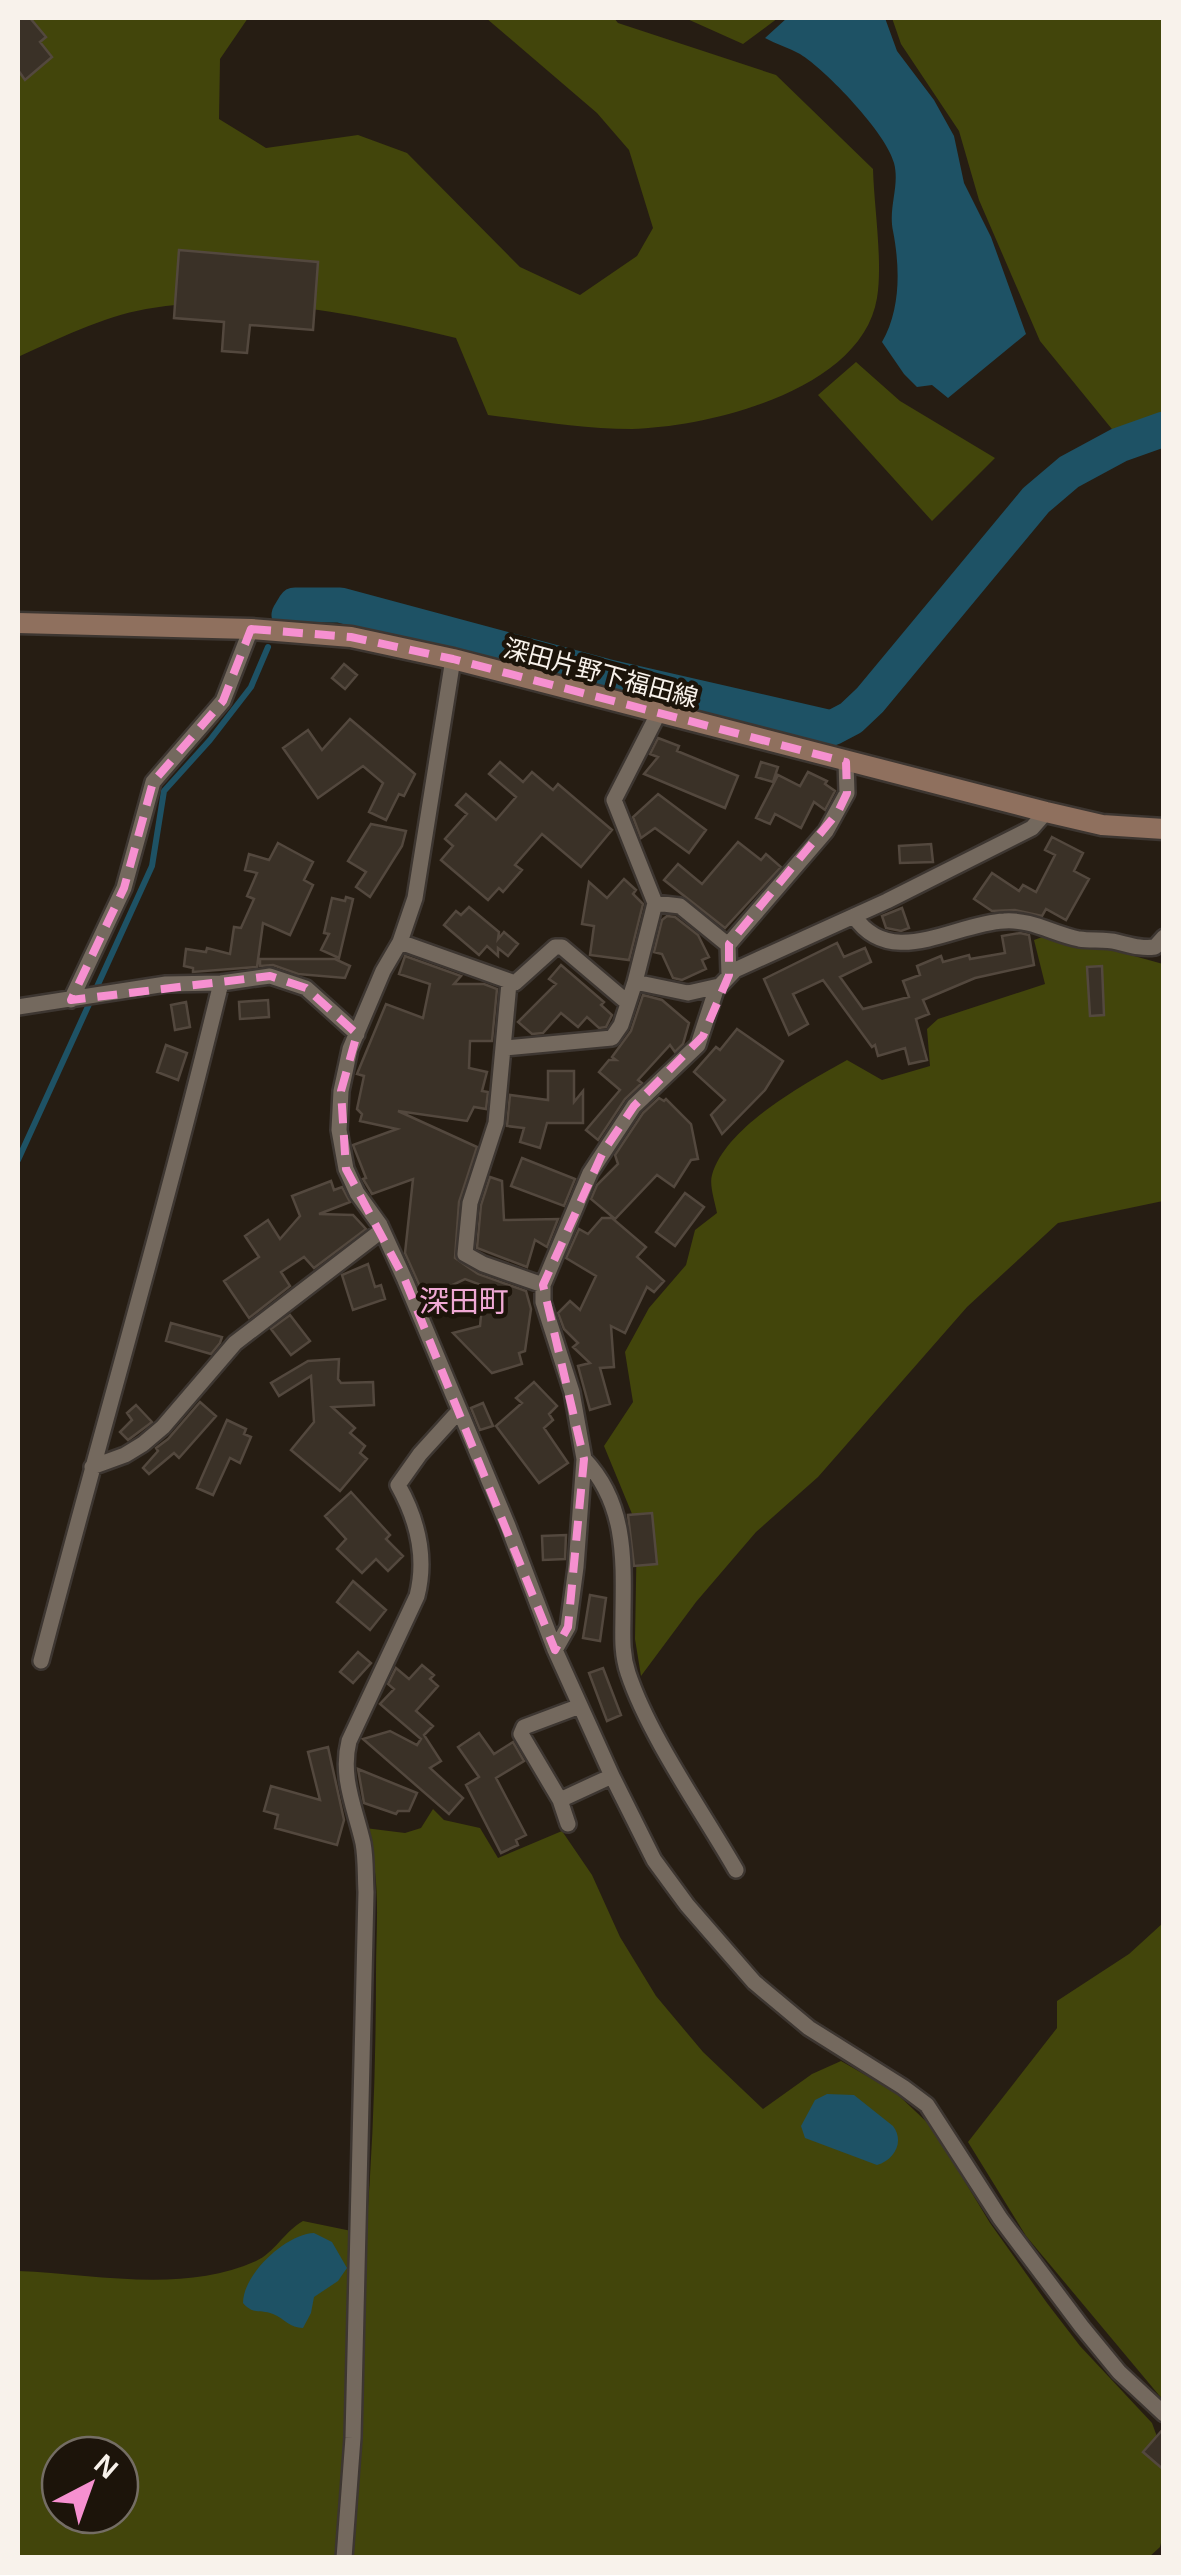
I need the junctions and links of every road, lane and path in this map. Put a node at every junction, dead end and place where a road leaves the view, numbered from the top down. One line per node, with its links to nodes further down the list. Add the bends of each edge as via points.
1 (18, 623): 2 (main road, 深田片野下福田線)
2 (251, 629): 3 (main road, 深田片野下福田線, via 352,637); 17 (street, via 223,701 152,782 124,888)
3 (454, 659): 4 (main road, 深田片野下福田線); 11 (street, via 415,898)
4 (658, 714): 5 (main road, 深田片野下福田線); 8 (street, via 614,800)
5 (846, 762): 6 (main road, 深田片野下福田線); 12 (street, via 848,793 826,831)
6 (1046, 812): 7 (main road, 深田片野下福田線); 9 (street, via 1032,828)
7 (1164, 829)
8 (655, 903): 12 (street, via 680,906); 14 (street)
9 (854, 916): 10 (street, via 872,936 902,943 1004,920 1144,948); 13 (street, via 756,959)
10 (1164, 937)
11 (400, 942): 16 (street); 20 (street)
12 (728, 945): 13 (street)
13 (724, 981): 14 (street, via 688,993); 23 (street, via 698,1045 634,1106 590,1173)
14 (634, 982): 18 (street)
15 (221, 983): 17 (street, via 166,984); 20 (street, via 258,976 294,982); 26 (street)
16 (509, 983): 18 (street, via 562,947); 21 (street)
17 (70, 1000): 19 (street)
18 (628, 1003): 21 (street, via 612,1038)
19 (18, 1007)
20 (358, 1034): 22 (street, via 341,1091 339,1130 346,1169)
21 (504, 1048): 23 (street, via 496,1124 470,1203 465,1254)
22 (382, 1231): 24 (street); 26 (street, via 235,1343 143,1444)
23 (543, 1285): 25 (street)
24 (460, 1411): 27 (street); 35 (street, via 398,1485 417,1526 422,1578 345,1758 366,1892 352,2471)
25 (584, 1460): 27 (street, via 568,1628); 33 (street, via 601,1478 620,1530 628,1674)
26 (92, 1467): 28 (street)
27 (555, 1650): 29 (street)
28 (40, 1661)
29 (580, 1706): 30 (street); 31 (street, via 520,1734)
30 (612, 1776): 31 (street); 34 (street, via 654,1860 723,1948 809,2028 926,2106 1082,2326)
31 (560, 1800): 32 (street)
32 (568, 1824)
33 (736, 1870)
34 (1164, 2414)
35 (344, 2558)

